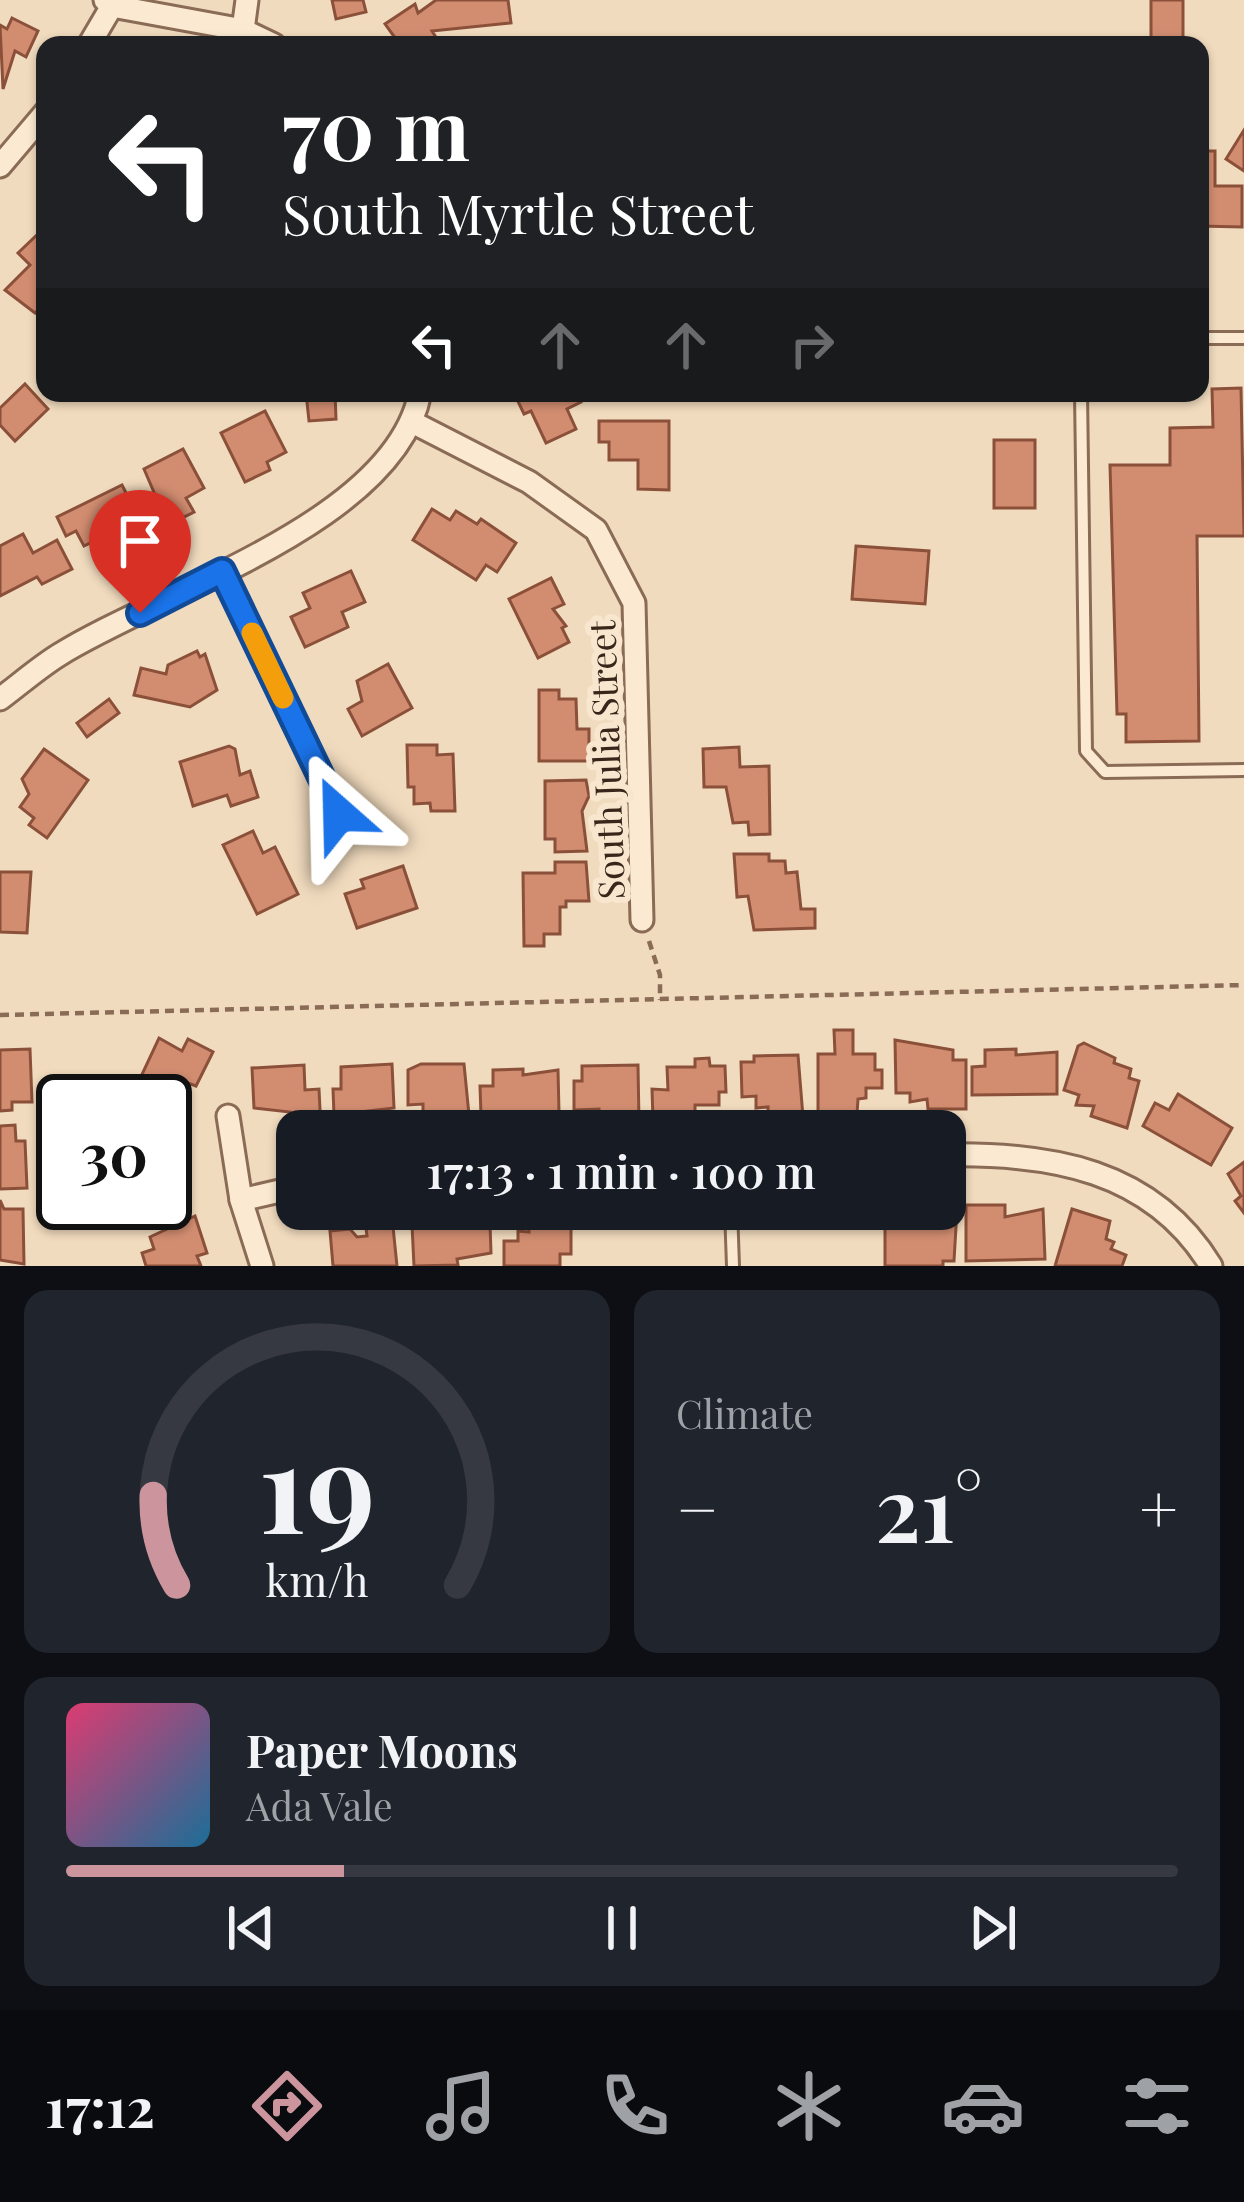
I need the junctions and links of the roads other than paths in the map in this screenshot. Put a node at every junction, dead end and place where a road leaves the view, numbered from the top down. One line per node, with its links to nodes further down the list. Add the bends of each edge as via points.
1 (247, 0): 3 (street)
2 (109, 3): 3 (street); 4 (street)
3 (243, 30): 5 (street)
4 (93, 36)
5 (255, 36)
6 (36, 124): 7 (street)
7 (0, 166)
8 (1209, 338): 9 (lane)
9 (1244, 338)
10 (418, 402): 12 (street)
11 (1082, 402): 15 (lane, via 1086,751 1105,772)
12 (414, 423): 13 (street, via 350,496); 17 (street, South Julia Street, via 530,482 596,530 634,603)
13 (222, 571): 14 (street, via 58,655); 16 (street)
14 (0, 699)
15 (1244, 770)
16 (339, 814)
17 (642, 920)
18 (228, 1116): 21 (street)
19 (966, 1156): 25 (street, via 1061,1160 1120,1180 1164,1210)
20 (276, 1192): 21 (street)
21 (241, 1200): 23 (street)
22 (732, 1230): 24 (lane)
23 (262, 1266)
24 (734, 1266)
25 (1211, 1266)

